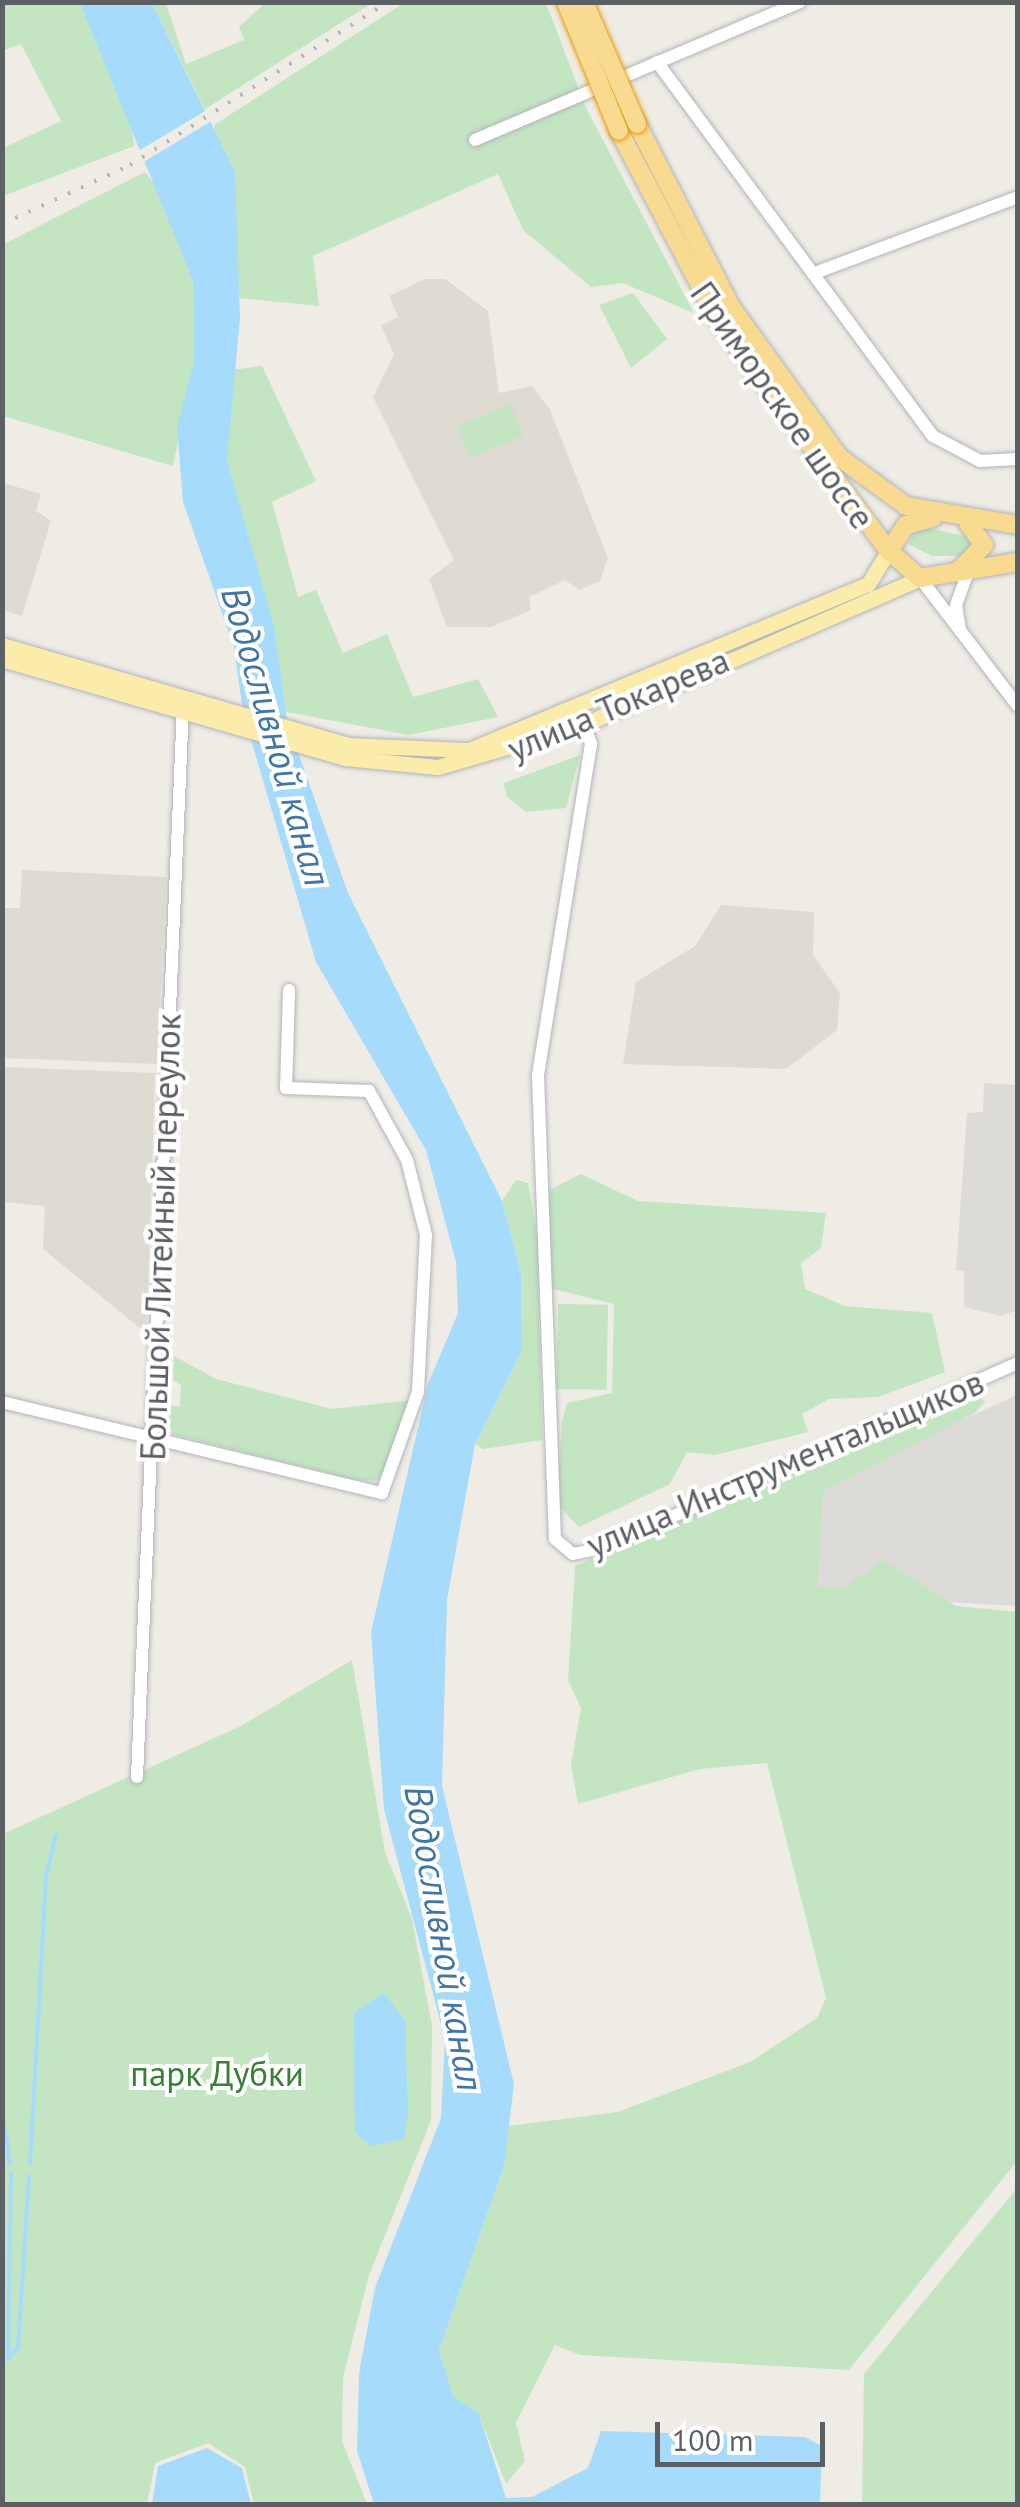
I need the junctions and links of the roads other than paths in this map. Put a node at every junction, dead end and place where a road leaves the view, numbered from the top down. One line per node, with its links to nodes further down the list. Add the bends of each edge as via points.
1 (566, 2): 5 (highway, bridge)
2 (584, 2): 5 (highway, bridge)
3 (800, 2): 4 (street)
4 (657, 62): 6 (street); 8 (street)
5 (628, 127): 10 (highway, Приморское шоссе, via 731,308 822,436 884,494); 13 (highway, Приморское шоссе, via 720,323)
6 (475, 140)
7 (1018, 197): 8 (street)
8 (820, 271): 9 (street, via 933,436 980,460)
9 (1018, 459)
10 (938, 518): 11 (highway, Приморское шоссе); 13 (highway, via 906,526)
11 (968, 524): 12 (highway, Приморское шоссе); 15 (highway, via 984,545)
12 (1018, 524)
13 (889, 551): 16 (highway, Приморское шоссе); 22 (main road, улица Токарева, via 868,584)
14 (1018, 562): 15 (highway)
15 (961, 573): 16 (highway); 17 (street, via 956,605)
16 (920, 578): 17 (street); 22 (main road, улица Токарева)
17 (965, 641): 21 (street)
18 (2, 645): 20 (main road)
19 (2, 659): 20 (main road)
20 (183, 704): 22 (main road, улица Токарева, via 304,740 416,755 493,744); 26 (street, Большой Литейный переулок)
21 (1018, 706)
22 (582, 718): 24 (street, улица Инструментальщиков, via 591,744 538,1076 555,1540 573,1554 602,1548)
23 (288, 990): 26 (street, via 286,1088 369,1091 406,1160 426,1235 418,1392 382,1494)
24 (1018, 1364)
25 (2, 1402): 26 (street)
26 (152, 1433): 27 (street, Большой Литейный переулок)
27 (136, 1777)

